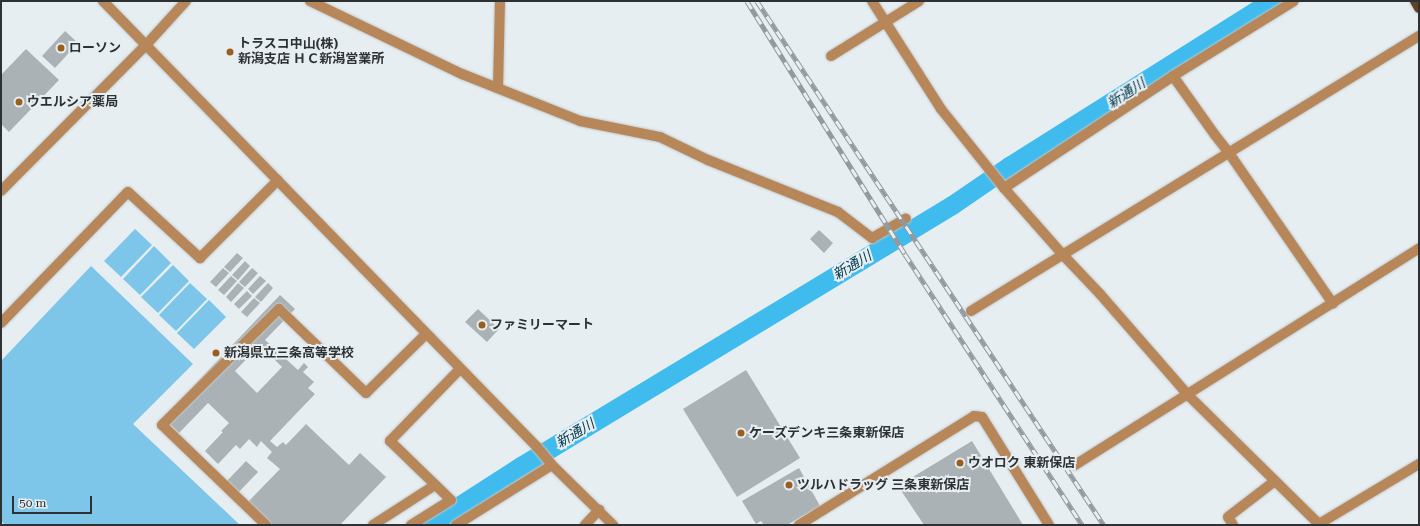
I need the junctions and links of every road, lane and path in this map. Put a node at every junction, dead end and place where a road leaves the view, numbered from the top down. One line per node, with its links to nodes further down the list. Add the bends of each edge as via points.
1 (103, 1): 12 (street)
2 (186, 1): 12 (street)
3 (310, 1): 15 (street, via 462,74)
4 (500, 1): 15 (street)
5 (872, 1): 10 (street)
6 (919, 1): 10 (street)
7 (1294, 1): 14 (street)
8 (1414, 1): 9 (main road)
9 (1419, 8)
10 (885, 23): 13 (street); 18 (street, via 941,109)
11 (1419, 36): 16 (street)
12 (147, 44): 17 (street); 19 (street)
13 (830, 56)
14 (1173, 76): 16 (street); 18 (street)
15 (498, 88): 20 (street, via 580,121 660,137 708,160 838,212 872,238)
16 (1229, 153): 22 (street); 23 (street)
17 (278, 180): 25 (street, via 200,258 128,192); 26 (street)
18 (1004, 188): 22 (street)
19 (1, 191)
20 (906, 218)
21 (1419, 248): 23 (street)
22 (1063, 256): 24 (street); 28 (street, via 1100,294)
23 (1333, 304): 28 (street)
24 (970, 311)
25 (1, 323)
26 (426, 334): 27 (street); 36 (street, via 366,393 279,309 162,425)
27 (460, 369): 29 (street); 33 (street, via 390,441)
28 (1188, 395): 31 (street); 32 (street)
29 (549, 462): 34 (street); 39 (street)
30 (1419, 464): 44 (street)
31 (1075, 465)
32 (1275, 481): 43 (street, via 1228,516); 44 (street)
33 (436, 485): 37 (street); 38 (street, via 451,500)
34 (599, 510): 35 (street); 40 (street)
35 (609, 523)
36 (266, 525)
37 (373, 525)
38 (411, 525)
39 (456, 525)
40 (585, 525)
41 (799, 525): 42 (street, via 974,416 982,417)
42 (1049, 525)
43 (1233, 525)
44 (1319, 525)

